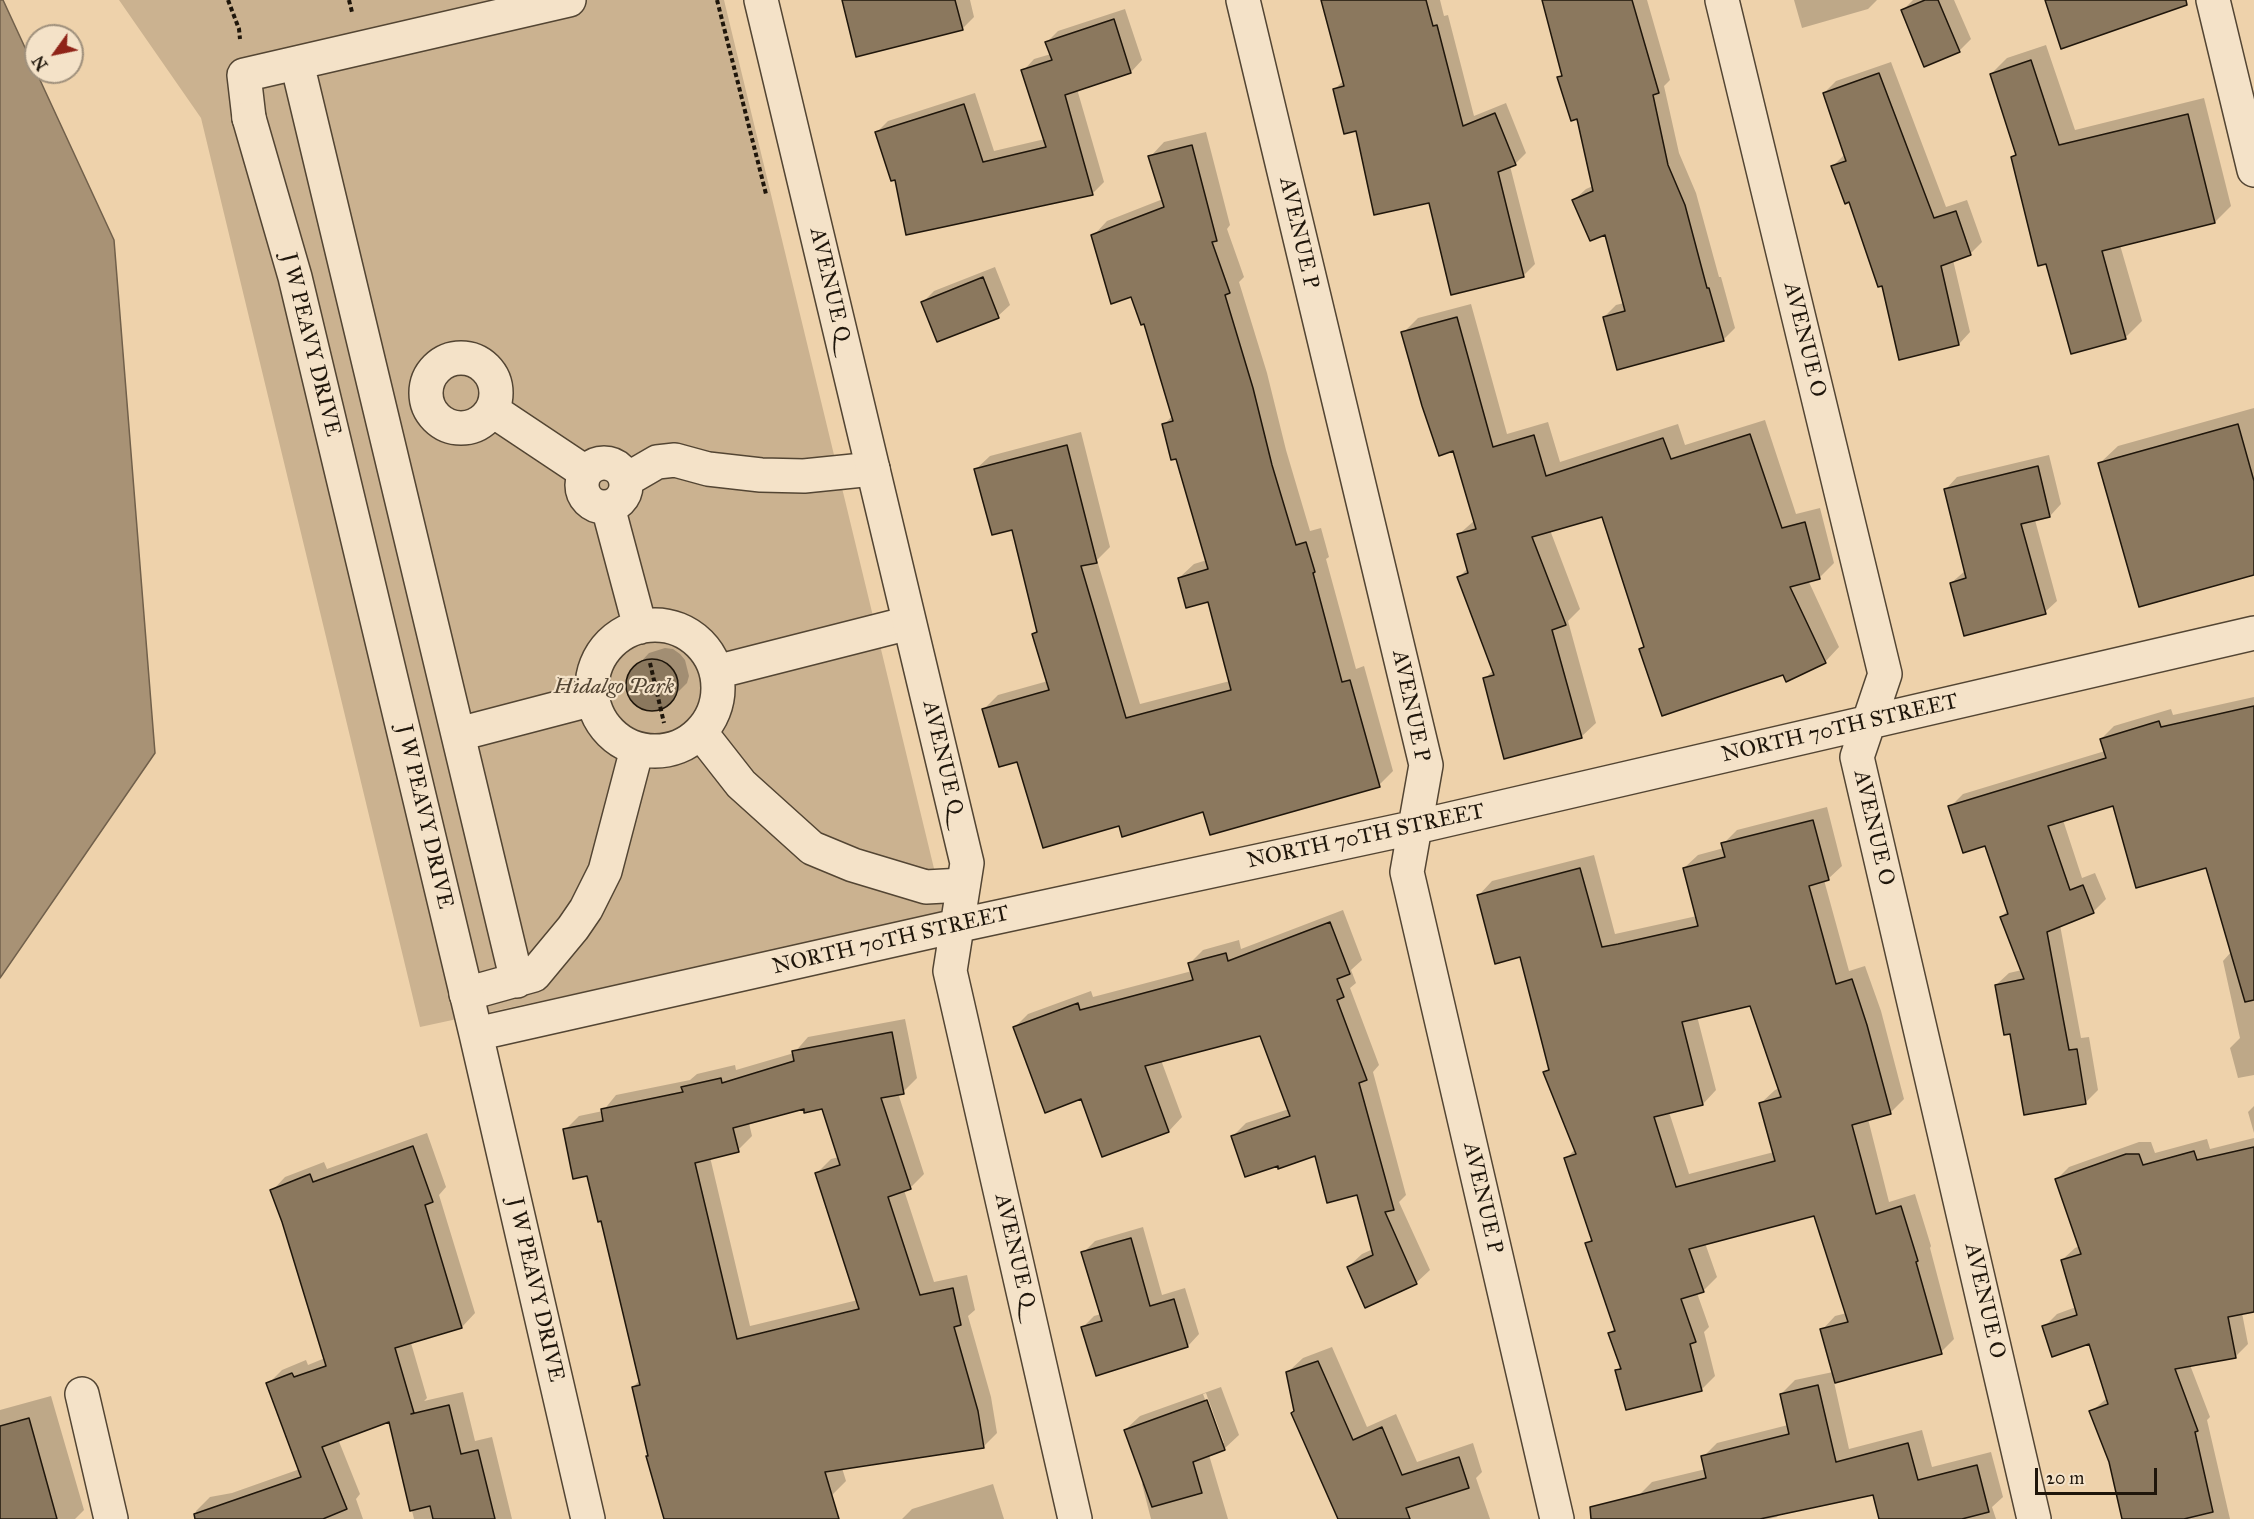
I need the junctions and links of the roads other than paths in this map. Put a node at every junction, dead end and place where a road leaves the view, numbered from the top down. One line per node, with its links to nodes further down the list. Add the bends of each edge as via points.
1 (569, 0): 6 (street)
2 (761, 0): 9 (street, AVENUE Q)
3 (1243, 0): 22 (street, AVENUE P, via 1426,765)
4 (1722, 0): 18 (street, AVENUE O, via 1885,674)
5 (2213, 0): 7 (street)
6 (297, 63): 20 (street); 26 (street, J W PEAVY DRIVE, via 244,75 249,118 295,277)
7 (2254, 170)
8 (492, 410): 10 (street)
9 (873, 469): 11 (street, via 804,476 761,475 708,469 675,460 657,462); 13 (street, AVENUE Q)
10 (585, 472): 11 (street, via 597,463 611,463); 12 (street, via 584,494 594,504)
11 (626, 480): 12 (street, via 624,494)
12 (608, 507): 14 (street)
13 (909, 623): 16 (street); 23 (street, AVENUE Q, via 967,863)
14 (640, 627): 16 (street, via 673,627 693,637 708,653); 17 (street, via 613,640 599,658 592,678)
15 (2254, 633): 18 (street, NORTH 70TH STREET)
16 (716, 672): 19 (street, via 716,704)
17 (593, 699): 20 (street); 21 (street, via 608,730)
18 (1870, 722): 22 (street, NORTH 70TH STREET); 33 (street, AVENUE O, via 1857,758)
19 (701, 733): 21 (street, via 671,750); 23 (street, via 741,784 812,848 926,887)
20 (459, 734): 25 (street)
21 (637, 749): 25 (street, via 605,871 586,909 534,975)
22 (1416, 827): 24 (street, NORTH 70TH STREET); 32 (street, AVENUE P, via 1407,873)
23 (963, 885): 24 (street, AVENUE Q)
24 (956, 926): 27 (street, NORTH 70TH STREET); 31 (street, AVENUE Q, via 950,970)
25 (517, 981): 26 (street)
26 (466, 994): 27 (street, J W PEAVY DRIVE)
27 (476, 1034): 30 (street, J W PEAVY DRIVE)
28 (82, 1394): 29 (street)
29 (111, 1519)
30 (588, 1519)
31 (1075, 1519)
32 (1557, 1519)
33 (2034, 1519)

